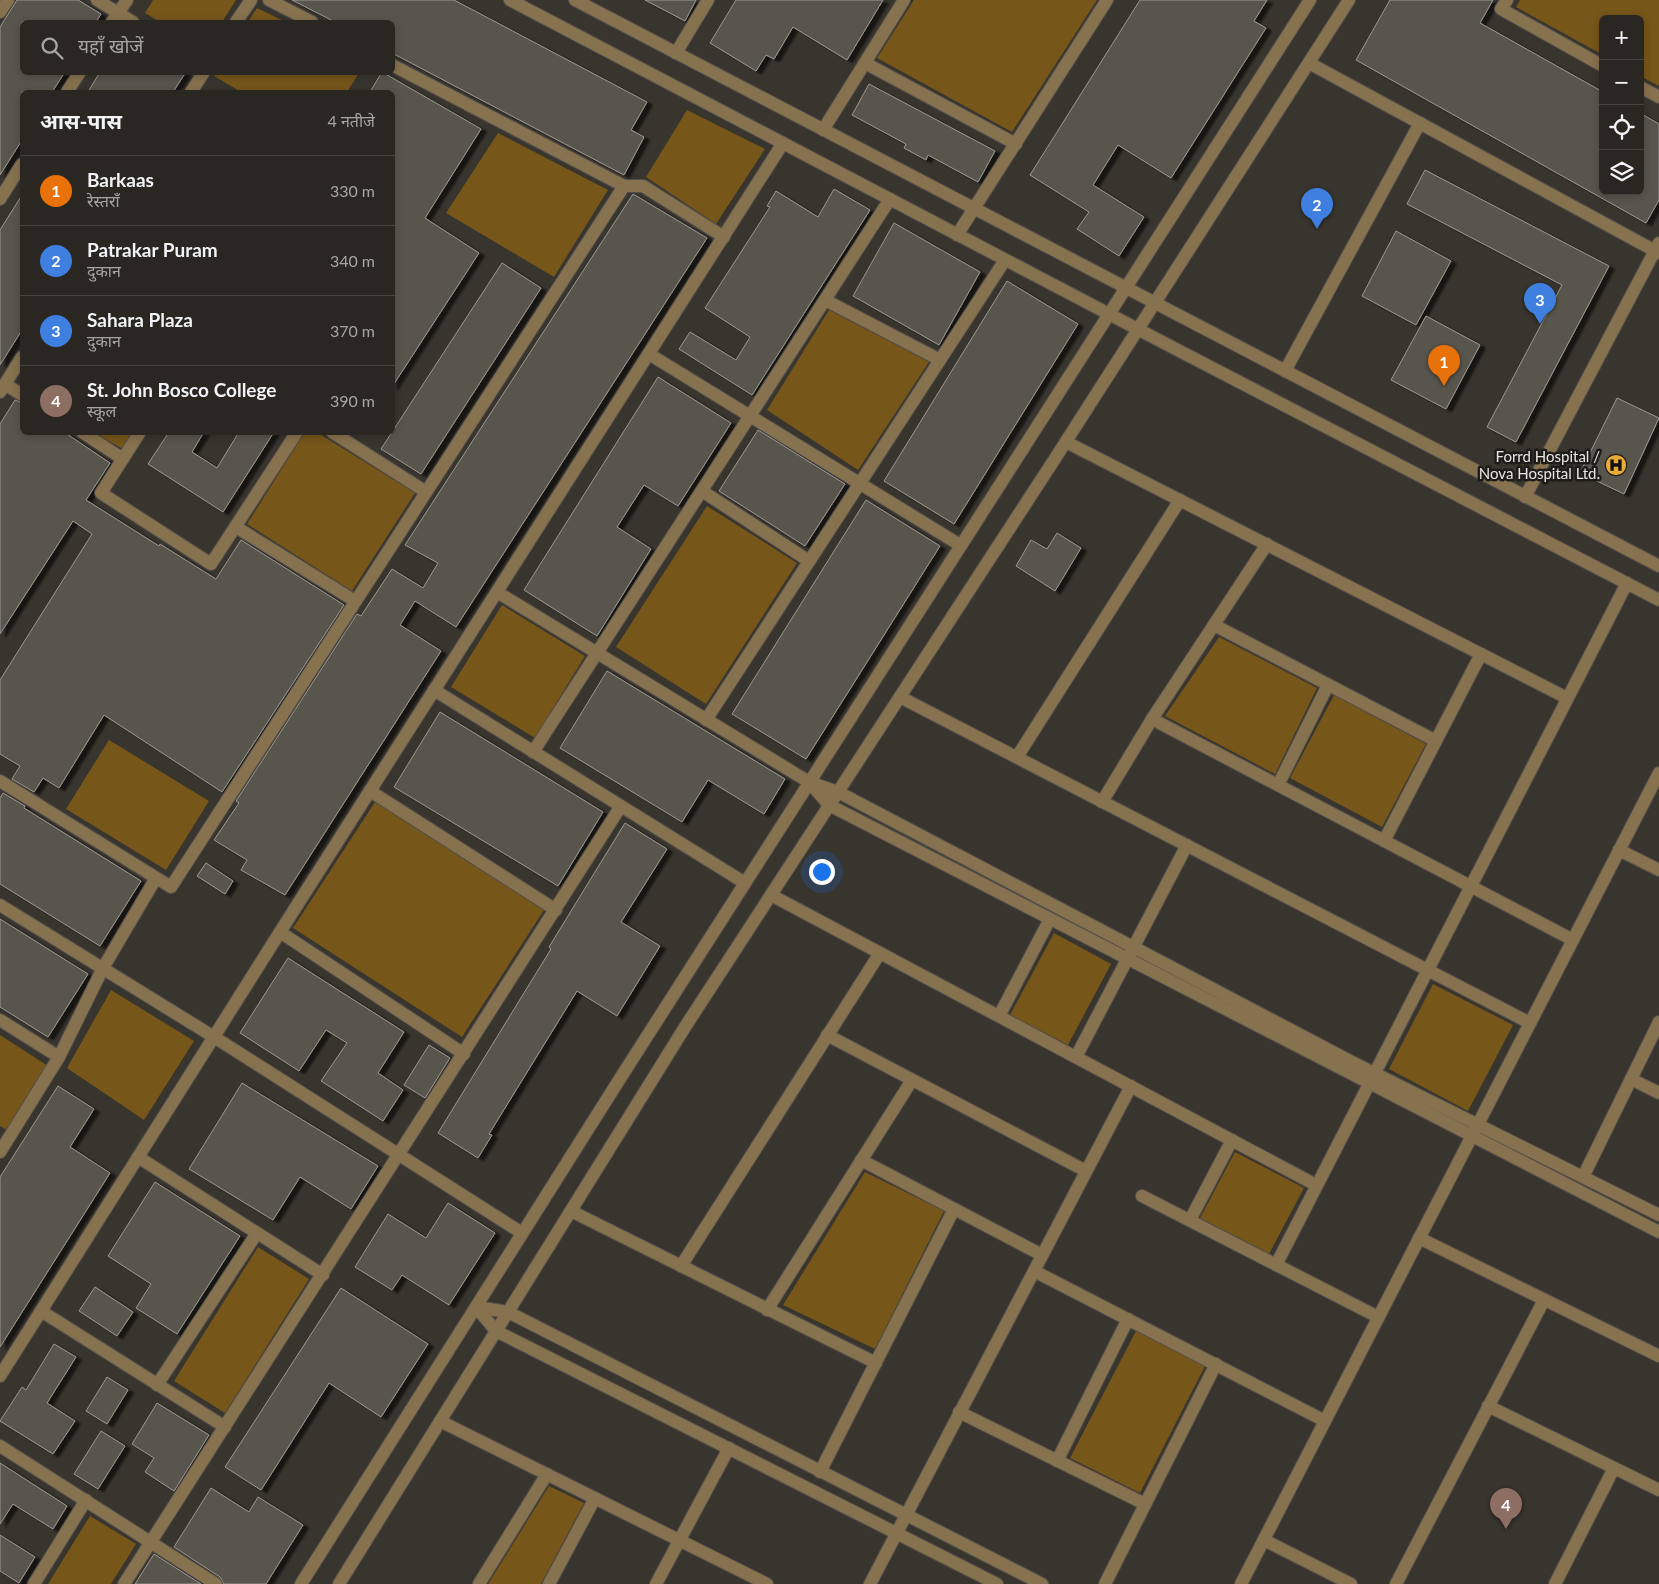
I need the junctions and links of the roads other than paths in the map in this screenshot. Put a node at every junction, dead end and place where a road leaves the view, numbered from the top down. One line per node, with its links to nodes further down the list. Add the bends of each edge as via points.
1 (8, 0): 14 (street)
2 (97, 0): 15 (street)
3 (127, 0): 15 (street)
4 (251, 0): 16 (street)
5 (269, 0): 17 (street)
6 (510, 0): 31 (street)
7 (575, 0): 18 (street)
8 (708, 0): 18 (street)
9 (904, 0): 19 (street)
10 (1107, 0): 32 (street)
11 (1310, 0): 42 (street)
12 (1349, 0): 20 (street)
13 (1507, 0): 21 (street, via 1501,9)
14 (0, 12)
15 (115, 18)
16 (237, 20)
17 (308, 20)
18 (676, 52): 30 (street)
19 (865, 63): 30 (street); 32 (street)
20 (1309, 63): 29 (street); 44 (street)
21 (1599, 64)
22 (395, 67): 34 (street)
23 (78, 75): 26 (street)
24 (202, 75): 27 (street)
25 (1644, 89): 28 (street)
26 (69, 90)
27 (192, 90)
28 (1659, 97)
29 (1420, 123): 40 (street); 50 (street)
30 (823, 130): 37 (street)
31 (783, 144): 36 (street); 39 (street)
32 (1016, 144): 37 (street)
33 (20, 167): 35 (street)
34 (624, 186): 39 (street, via 643,186); 62 (street)
35 (0, 199)
36 (890, 199): 38 (street); 43 (street)
37 (974, 208): 38 (street); 42 (street)
38 (957, 235): 41 (street)
39 (724, 237): 47 (street)
40 (1658, 249): 63 (street)
41 (1005, 260): 45 (street); 49 (street)
42 (1125, 288): 44 (street); 45 (street)
43 (825, 300): 49 (street); 53 (street)
44 (1155, 303): 46 (street); 50 (street)
45 (1108, 314): 46 (street); 67 (street)
46 (1138, 330): 58 (street); 70 (street)
47 (649, 354): 53 (street); 71 (street)
48 (20, 360): 51 (street)
49 (940, 360): 60 (street)
50 (1284, 371): 63 (street)
51 (3, 388): 52 (street)
52 (20, 394)
53 (750, 416): 60 (street); 61 (street)
54 (87, 435): 59 (street)
55 (138, 435): 59 (street)
56 (295, 435): 65 (street)
57 (337, 435): 62 (street)
58 (1066, 442): 64 (street); 79 (street)
59 (123, 459): 65 (street, via 101,493 211,564)
60 (860, 483): 67 (street); 68 (street)
61 (702, 491): 68 (street); 75 (street)
62 (426, 492): 73 (street)
63 (1525, 497): 69 (street)
64 (1180, 500): 66 (street); 85 (street)
65 (236, 527): 73 (street)
66 (1267, 544): 74 (street); 76 (street)
67 (960, 545): 88 (street)
68 (809, 561): 82 (street)
69 (1659, 566)
70 (1627, 583): 72 (street); 80 (street)
71 (497, 592): 75 (street); 78 (street)
72 (1659, 600)
73 (356, 601): 99 (street, via 171,887)
74 (1214, 625): 77 (street); 81 (street)
75 (597, 653): 82 (street); 84 (street)
76 (1481, 654): 80 (street); 83 (street)
77 (1328, 684): 83 (street); 89 (street)
78 (434, 690): 84 (street); 90 (street)
79 (900, 697): 85 (street); 91 (street)
80 (1568, 698): 101 (street)
81 (1152, 719): 89 (street); 92 (street)
82 (706, 720): 88 (street)
83 (1436, 741): 95 (street)
84 (533, 752): 93 (street)
85 (1016, 757): 92 (street)
86 (1659, 772): 97 (street)
87 (0, 781): 99 (street)
88 (809, 782): 91 (street); 94 (street); 100 (street)
89 (1278, 785): 95 (street)
90 (370, 792): 104 (street); 106 (street)
91 (838, 792): 94 (street); 108 (street)
92 (1102, 802): 96 (street)
93 (621, 806): 100 (street); 104 (street)
94 (829, 806): 102 (street); 105 (street)
95 (1384, 841): 101 (street)
96 (1187, 845): 108 (street); 112 (street)
97 (1619, 850): 98 (street); 107 (street)
98 (1659, 870)
99 (156, 878): 111 (street)
100 (745, 883): 144 (street)
101 (1470, 886): 107 (street); 112 (street)
102 (771, 895): 109 (street); 139 (street)
103 (0, 905): 111 (street)
104 (556, 910): 119 (street)
105 (1050, 919): 110 (street); 113 (street)
106 (280, 932): 118 (street); 119 (street)
107 (1573, 940): 116 (street)
108 (1132, 946): 110 (street); 122 (street)
109 (880, 953): 113 (street); 117 (street)
110 (1126, 958): 121 (street); 122 (street)
111 (103, 968): 118 (street); 120 (street)
112 (1427, 970): 116 (street); 122 (street)
113 (999, 1016): 121 (street)
114 (0, 1020): 120 (street)
115 (1659, 1022): 123 (street)
116 (1530, 1023): 127 (street)
117 (827, 1035): 124 (street); 148 (street)
118 (214, 1037): 131 (street); 132 (street)
119 (464, 1054): 131 (street)
120 (60, 1057): 130 (street)
121 (1076, 1057): 125 (street)
122 (1370, 1077): 127 (street); 128 (street); 136 (street)
123 (1631, 1079): 126 (street); 135 (street)
124 (912, 1080): 133 (street); 134 (street)
125 (1131, 1086): 129 (street); 134 (street)
126 (1659, 1093)
127 (1478, 1124): 128 (street); 135 (street)
128 (1472, 1137): 142 (street); 145 (street)
129 (1232, 1140): 136 (street); 141 (street)
130 (0, 1152)
131 (400, 1155): 144 (street); 150 (street)
132 (138, 1157): 143 (street); 154 (street)
133 (861, 1160): 138 (street); 153 (street)
134 (1086, 1171): 146 (street)
135 (1583, 1177): 140 (street)
136 (1316, 1185): 147 (street)
137 (1142, 1196): 141 (street)
138 (954, 1209): 146 (street); 160 (street)
139 (570, 1210): 148 (street); 155 (street)
140 (1659, 1215)
141 (1190, 1220): 147 (street)
142 (1659, 1232)
143 (257, 1233): 150 (street); 163 (street)
144 (522, 1233): 152 (street)
145 (1419, 1238): 151 (street); 156 (street)
146 (1042, 1255): 149 (street)
147 (1276, 1265): 156 (street)
148 (681, 1266): 153 (street)
149 (1034, 1270): 157 (street); 165 (street)
150 (323, 1275): 168 (street)
151 (1544, 1300): 159 (street); 164 (street)
152 (476, 1307): 155 (street); 158 (street); 187 (street)
153 (766, 1310): 160 (street)
154 (41, 1311): 162 (street); 163 (street)
155 (508, 1312): 158 (street); 173 (street)
156 (1378, 1318): 167 (street)
157 (1128, 1319): 161 (street); 171 (street)
158 (496, 1331): 166 (street); 170 (street)
159 (1659, 1356)
160 (876, 1363): 173 (street)
161 (1216, 1364): 167 (street); 178 (street)
162 (0, 1376)
163 (157, 1384): 168 (street)
164 (1488, 1406): 172 (street); 199 (street)
165 (959, 1412): 171 (street); 179 (street)
166 (440, 1420): 174 (street); 188 (street)
167 (1325, 1421): 182 (street)
168 (225, 1427): 183 (street)
169 (0, 1446): 177 (street)
170 (729, 1448): 180 (street); 181 (street)
171 (1057, 1461): 178 (street)
172 (1614, 1468): 175 (street); 200 (street)
173 (820, 1472): 179 (street)
174 (546, 1474): 176 (street); 189 (street)
175 (1659, 1490)
176 (595, 1498): 181 (street); 190 (street)
177 (86, 1500): 183 (street); 184 (street)
178 (1145, 1504): 196 (street)
179 (905, 1515): 180 (street); 195 (street)
180 (896, 1533): 193 (street); 194 (street)
181 (680, 1540): 191 (street); 192 (street)
182 (1264, 1540): 197 (street); 198 (street)
183 (151, 1542): 185 (street); 186 (street)
184 (34, 1584)
185 (124, 1584)
186 (216, 1584)
187 (301, 1584)
188 (339, 1584)
189 (479, 1584)
190 (549, 1584)
191 (656, 1584)
192 (767, 1584)
193 (870, 1584)
194 (995, 1584)
195 (1042, 1584)
196 (1105, 1584)
197 (1241, 1584)
198 (1351, 1584)
199 (1396, 1584)
200 (1555, 1584)

